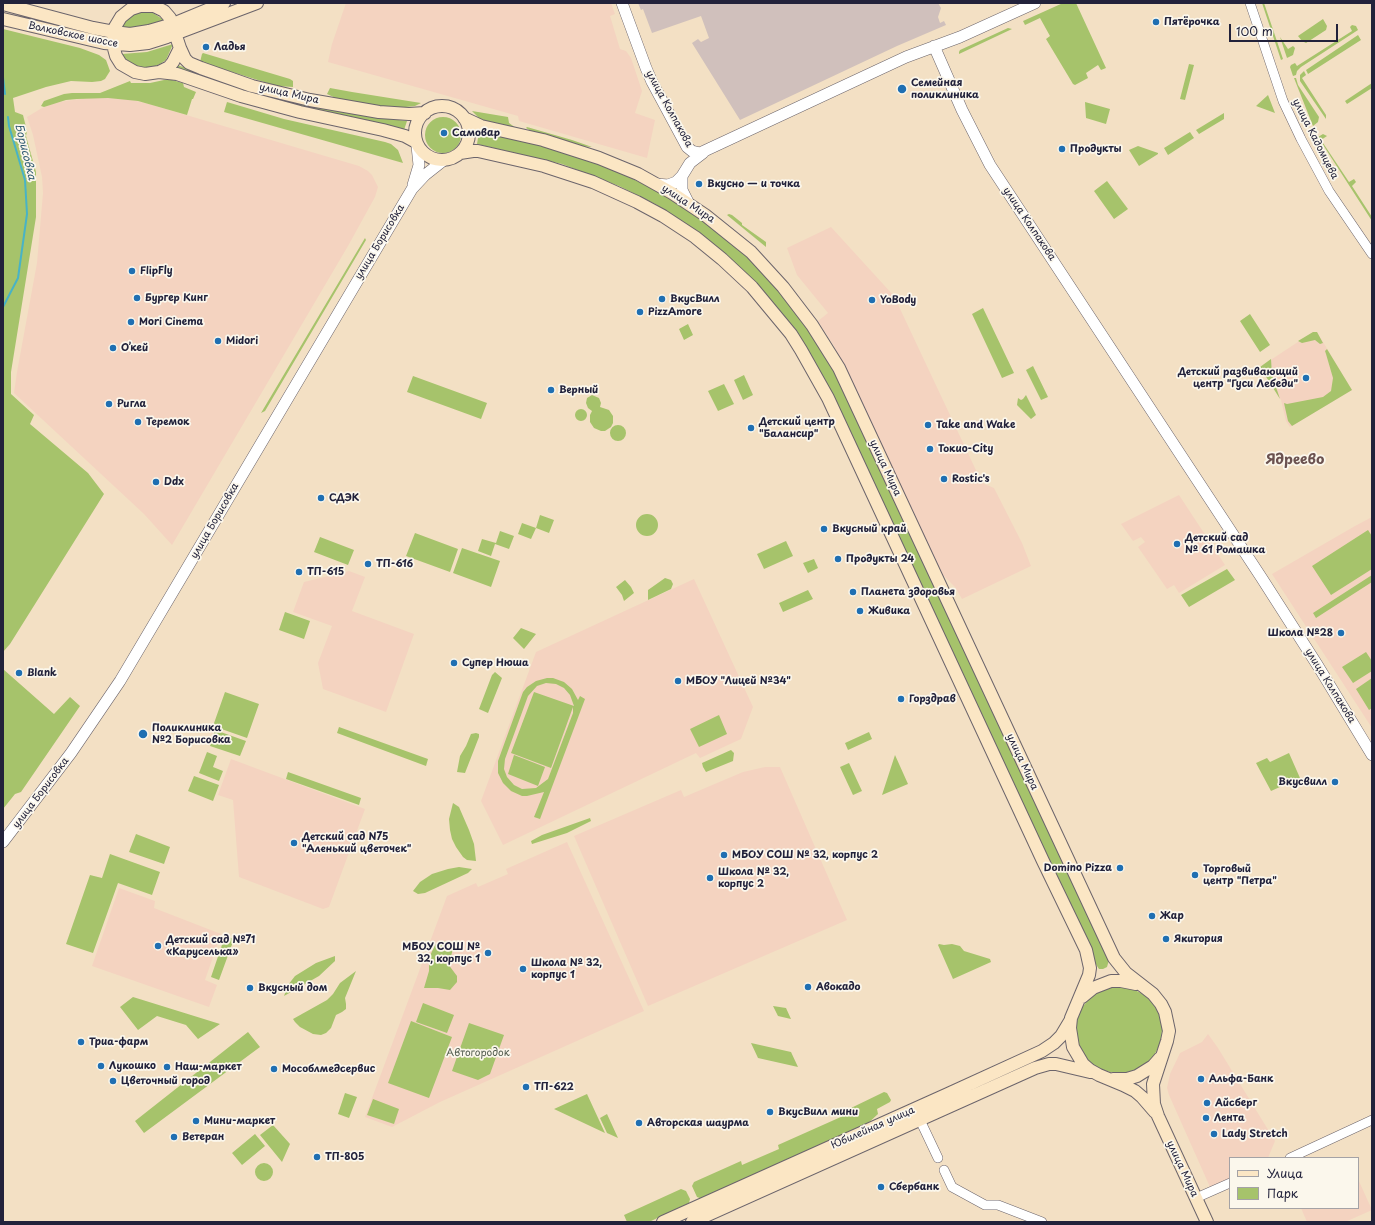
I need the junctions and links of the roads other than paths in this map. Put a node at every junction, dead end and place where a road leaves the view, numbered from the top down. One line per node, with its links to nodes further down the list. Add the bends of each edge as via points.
1 (224, 3): 8 (main road, Волковское шоссе)
2 (257, 3): 8 (main road, Волковское шоссе)
3 (622, 3): 16 (street, улица Колпакова, via 646,68)
4 (1035, 3): 10 (street)
5 (1250, 3): 25 (street, улица Кадомцева, via 1283,100 1301,140 1329,191)
6 (3, 4): 9 (main road, Волковское шоссе)
7 (3, 19): 9 (main road, Волковское шоссе, via 56,33)
8 (175, 29): 9 (main road, Волковское шоссе, via 140,44 122,46); 9 (main road, via 168,15 160,9 154,6 140,6 121,17); 11 (main road, улица Мира)
9 (114, 39): 12 (main road, улица Мира, via 118,60 126,68 139,73)
10 (934, 46): 18 (street, улица Колпакова); 26 (street, улица Колпакова, via 990,165 1261,577)
11 (180, 48): 12 (main road, via 169,67); 13 (main road, улица Мира, via 185,59 194,65 252,86 362,109 400,114)
12 (159, 72): 15 (main road, улица Мира, via 177,74 234,94 300,112 405,136)
13 (425, 113): 14 (main road, via 435,107 446,106 459,112); 15 (main road, via 416,126)
14 (464, 118): 17 (main road, via 468,135); 22 (main road, улица Мира, via 480,126 586,153)
15 (417, 144): 19 (main road, via 427,156); 23 (street, улица Борисовка, via 419,165)
16 (687, 147): 18 (street, улица Колпакова, via 694,152); 20 (street)
17 (460, 153): 19 (main road, via 454,158); 29 (main road, улица Мира, via 473,150 544,166 593,182 664,216 722,258 752,287 791,334 828,398 1086,950 1089,975)
18 (702, 153): 20 (street)
19 (444, 160): 23 (street, улица Борисовка)
20 (688, 165): 21 (street)
21 (682, 176): 22 (street, via 671,184); 24 (street, via 682,190)
22 (656, 184): 24 (main road, улица Мира)
23 (412, 189): 27 (street, улица Борисовка, via 120,681 67,760)
24 (689, 204): 28 (main road, улица Мира, via 751,252 783,287 812,325 839,368 1114,958)
25 (1372, 254)
26 (1372, 755)
27 (3, 842)
28 (1139, 985): 29 (main road, улица Мира, via 1121,980 1102,984 1085,994); 30 (main road, улица Мира, via 1153,994 1165,1012 1168,1031)
29 (1072, 1014): 31 (main road, улица Мира, via 1070,1028 1073,1048 1083,1064); 40 (main road, Юбилейная улица, via 1068,1026 1060,1036 1042,1051)
30 (1164, 1050): 31 (main road, улица Мира, via 1153,1066 1141,1074 1127,1079); 32 (main road, улица Мира, via 1153,1084)
31 (1103, 1077): 32 (main road, улица Мира, via 1138,1094); 33 (main road, Юбилейная улица, via 1064,1065 1042,1065)
32 (1158, 1116): 39 (main road, улица Мира)
33 (920, 1120): 36 (street); 41 (main road, Юбилейная улица)
34 (1372, 1120): 35 (street)
35 (1292, 1157)
36 (938, 1158)
37 (944, 1170): 42 (street, via 952,1187 985,1205 998,1206)
38 (1229, 1183): 39 (street)
39 (1196, 1198): 43 (main road, улица Мира)
40 (663, 1222)
41 (692, 1222)
42 (1042, 1222)
43 (1206, 1222)

